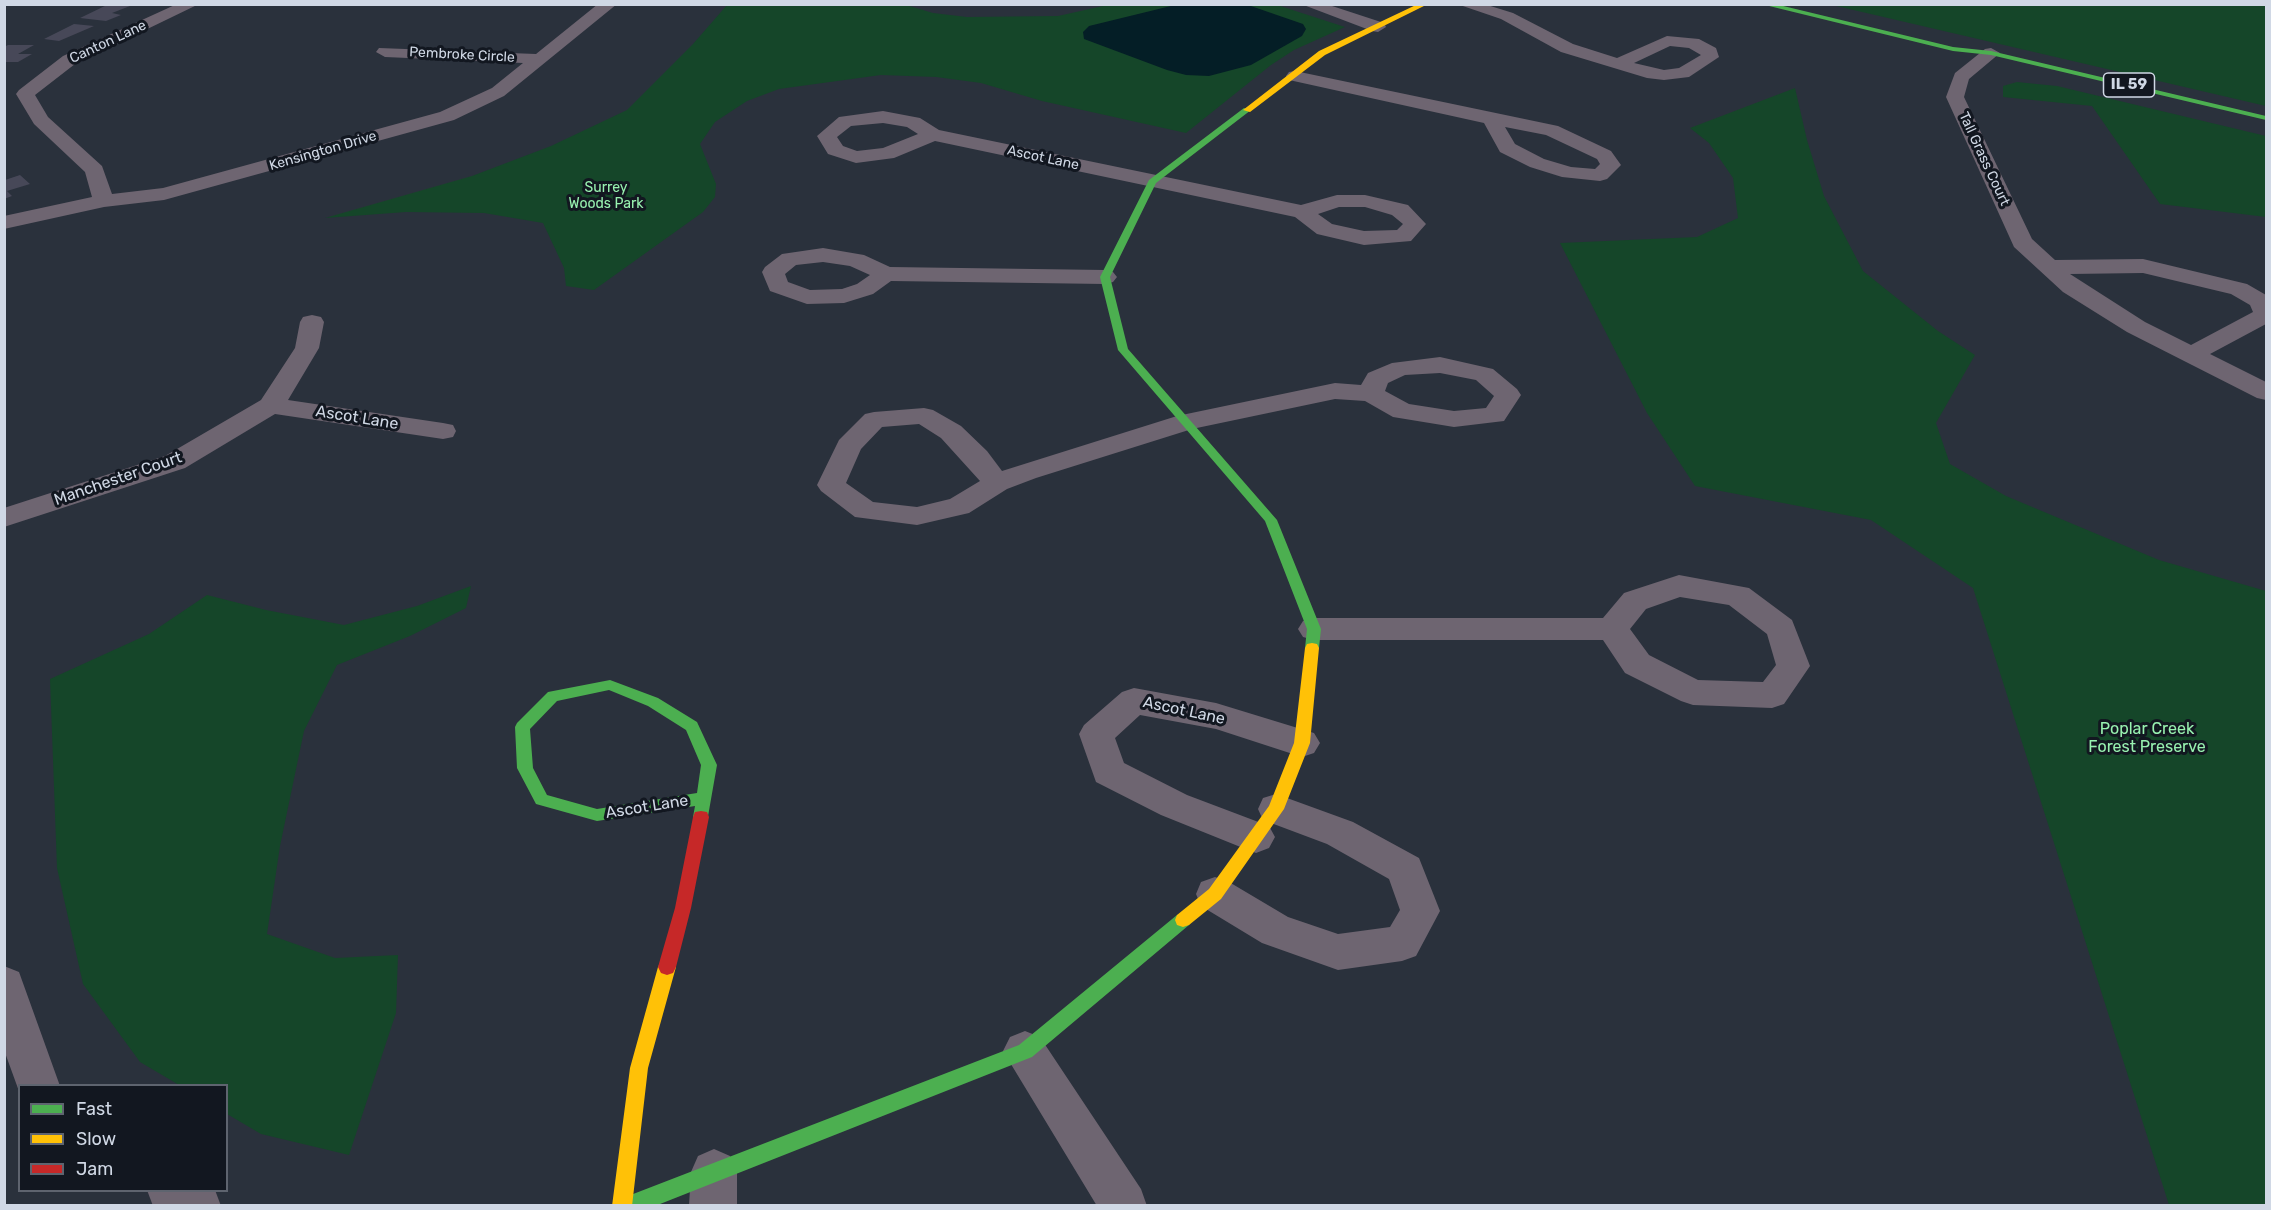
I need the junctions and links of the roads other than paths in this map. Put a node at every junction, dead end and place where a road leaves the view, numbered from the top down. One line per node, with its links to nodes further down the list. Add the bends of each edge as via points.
1 (191, 4): 18 (street, Canton Lane, via 69,60 25,94 41,120 95,170)
2 (609, 4): 11 (street, Kensington Drive)
3 (1309, 4): 8 (street)
4 (1425, 4): 8 (street)
5 (1465, 4): 12 (street, via 1506,16 1551,41)
6 (1764, 4): 10 (street, IL 59, via 1953,50)
7 (1809, 4): 10 (street, IL 59, via 1962,40)
8 (1378, 27): 13 (street, via 1322,53)
9 (385, 52): 11 (street, Pembroke Circle)
10 (1991, 53): 14 (street, IL 59); 21 (street, Tall Grass Court, via 1961,77 1955,97 2022,242)
11 (539, 59): 18 (street, Kensington Drive, via 498,92 447,116 175,191)
12 (1619, 64)
13 (1295, 76): 15 (street); 17 (street)
14 (2266, 118)
15 (1491, 119): 15 (street, via 1551,130 1604,155 1611,165 1600,175 1569,173 1537,163 1507,148)
16 (933, 135): 17 (street, Ascot Lane)
17 (1152, 182): 19 (street, Ascot Lane); 23 (street)
18 (104, 201): 20 (street, Kensington Drive)
19 (1302, 212)
20 (4, 223)
21 (2050, 267): 24 (street, via 2143,266 2239,289 2260,301); 26 (street, Tall Grass Court, via 2071,287)
22 (886, 274): 23 (street)
23 (1106, 277): 30 (street, via 1123,350)
24 (2266, 315): 26 (street)
25 (312, 322): 29 (street, Manchester Court, via 307,348)
26 (2190, 355): 27 (street, Tall Grass Court)
27 (2266, 392)
28 (1371, 394): 30 (street, via 1335,391)
29 (272, 405): 31 (street, Ascot Lane); 33 (street, Manchester Court, via 175,462)
30 (1186, 422): 32 (street); 34 (street, via 1271,520)
31 (443, 431)
32 (997, 483): 32 (street, via 959,506 917,516 865,510 831,484 849,446 874,420 924,416 951,432)
33 (4, 518)
34 (1314, 629): 35 (street); 36 (street)
35 (1612, 630): 35 (street, via 1637,664 1693,692 1772,695 1793,666 1781,628 1738,597 1679,586 1635,601)
36 (1302, 743): 38 (street); 38 (street, Ascot Lane, via 1216,716 1134,701 1096,734 1109,772 1174,805)
37 (704, 798): 37 (street, Ascot Lane, via 709,765 692,726 653,702 610,686 553,696 522,727 525,768 542,800 597,814); 46 (street, Ascot Lane, via 683,908 639,1068)
38 (1266, 823): 39 (street); 39 (street, Ascot Lane, via 1340,833 1405,869 1420,911 1402,944 1338,952 1276,931)
39 (1215, 894): 41 (street)
40 (4, 985): 42 (street)
41 (1025, 1051): 43 (street); 48 (street)
42 (37, 1084)
43 (713, 1189): 47 (street)
44 (172, 1192): 45 (street)
45 (198, 1206)
46 (622, 1206)
47 (628, 1206)
48 (1124, 1206)

